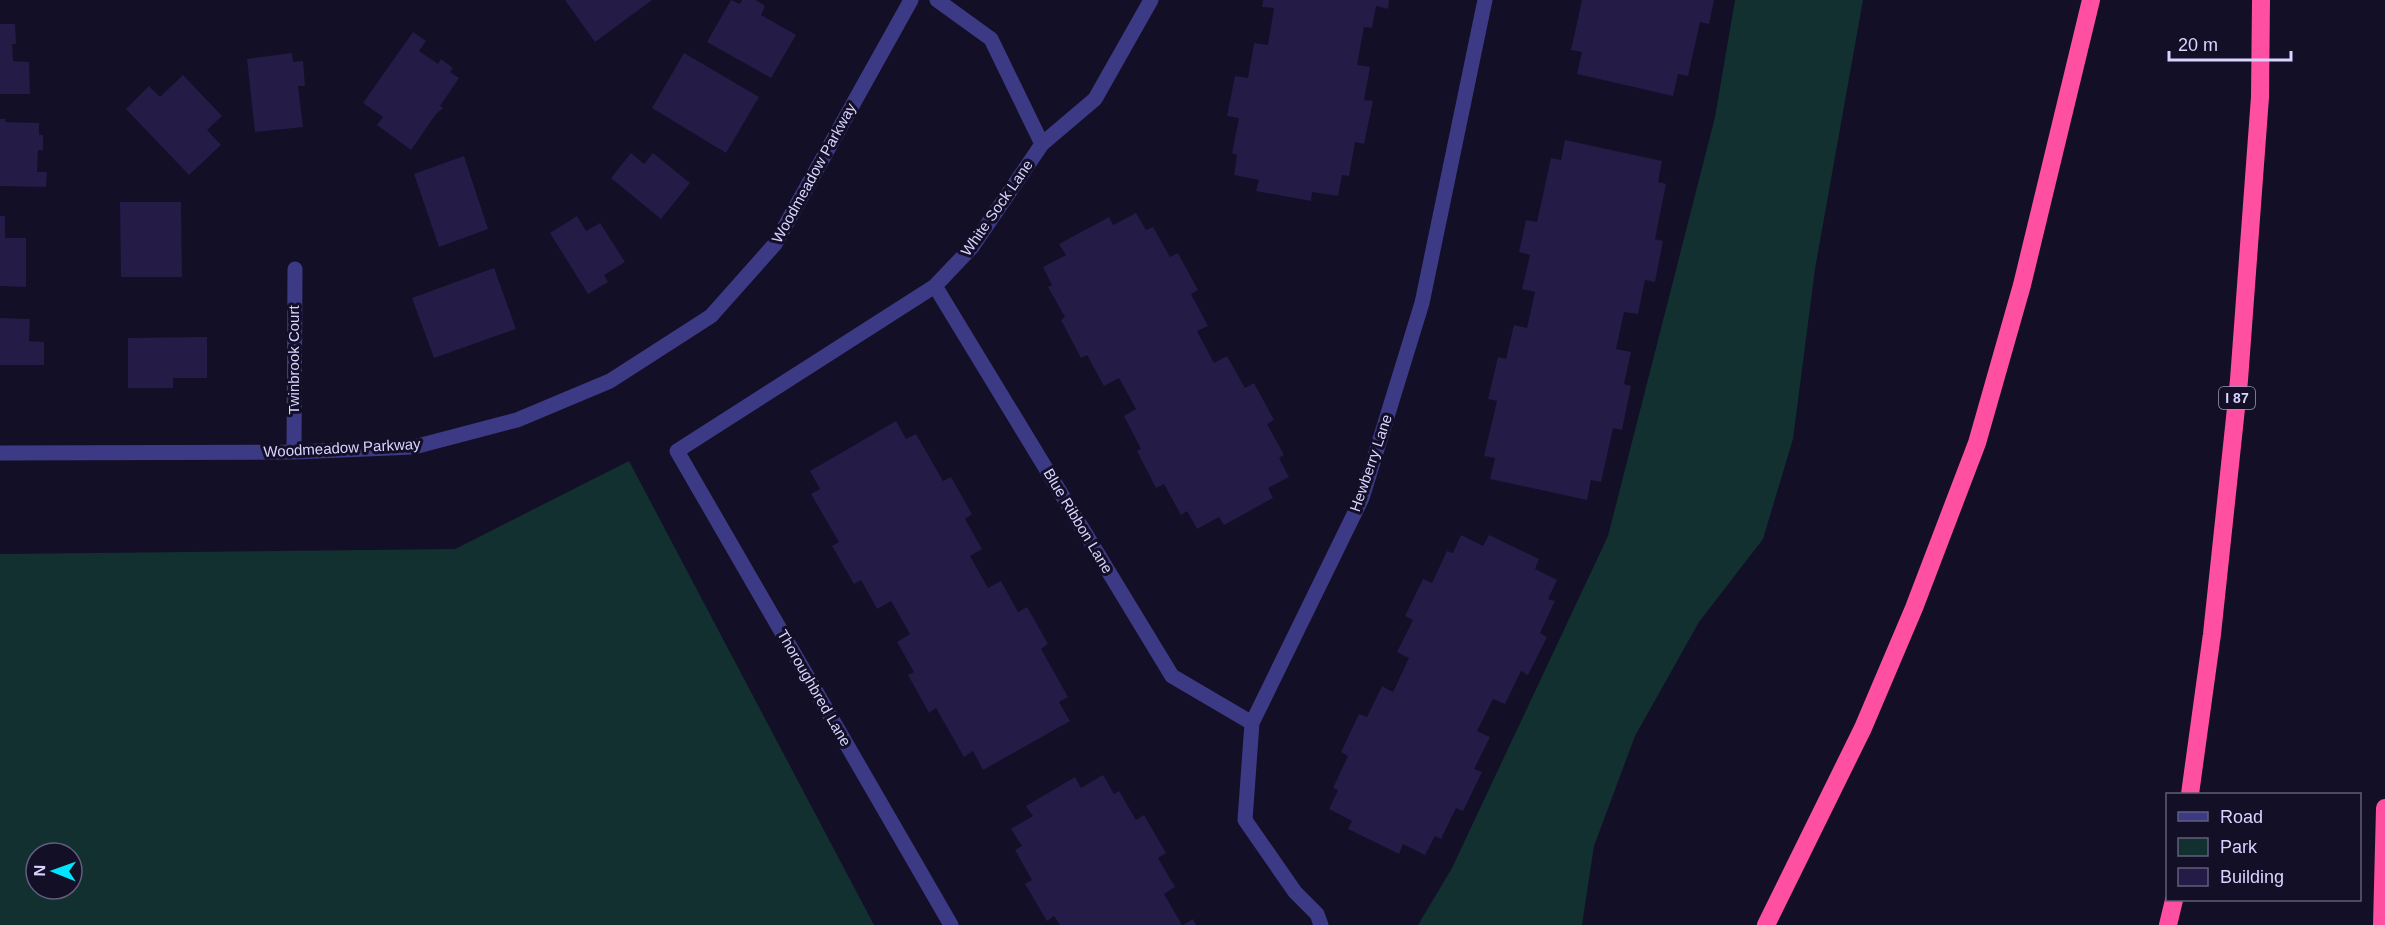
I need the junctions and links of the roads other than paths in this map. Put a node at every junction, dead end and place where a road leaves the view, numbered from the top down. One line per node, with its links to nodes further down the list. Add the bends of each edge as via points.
1 (911, 0): 11 (street, Woodmeadow Parkway, via 775,244 711,316 610,381 518,420 414,447)
2 (937, 0): 7 (street, via 991,39)
3 (1151, 0): 7 (street, White Sock Lane, via 1095,99)
4 (1485, 0): 13 (street, Hewberry Lane, via 1422,303 1362,498)
5 (2091, 0): 19 (highway, via 2022,285 1977,443 1863,728)
6 (2261, 0): 14 (highway, I 87, via 2260,97 2240,380)
7 (1042, 144): 9 (street, White Sock Lane, via 972,247)
8 (295, 269): 11 (street, Twinbrook Court)
9 (935, 286): 10 (street, White Sock Lane); 13 (street, Blue Ribbon Lane, via 1172,676)
10 (677, 451): 17 (street, Thoroughbred Lane)
11 (294, 452): 12 (street, Woodmeadow Parkway)
12 (0, 453)
13 (1252, 723): 18 (street, Hewberry Lane, via 1245,820 1295,892 1317,914)
14 (2190, 793)
15 (2385, 808): 21 (highway)
16 (2174, 901): 20 (highway)
17 (951, 925)
18 (1321, 925)
19 (1766, 925)
20 (2169, 925)
21 (2382, 925)

